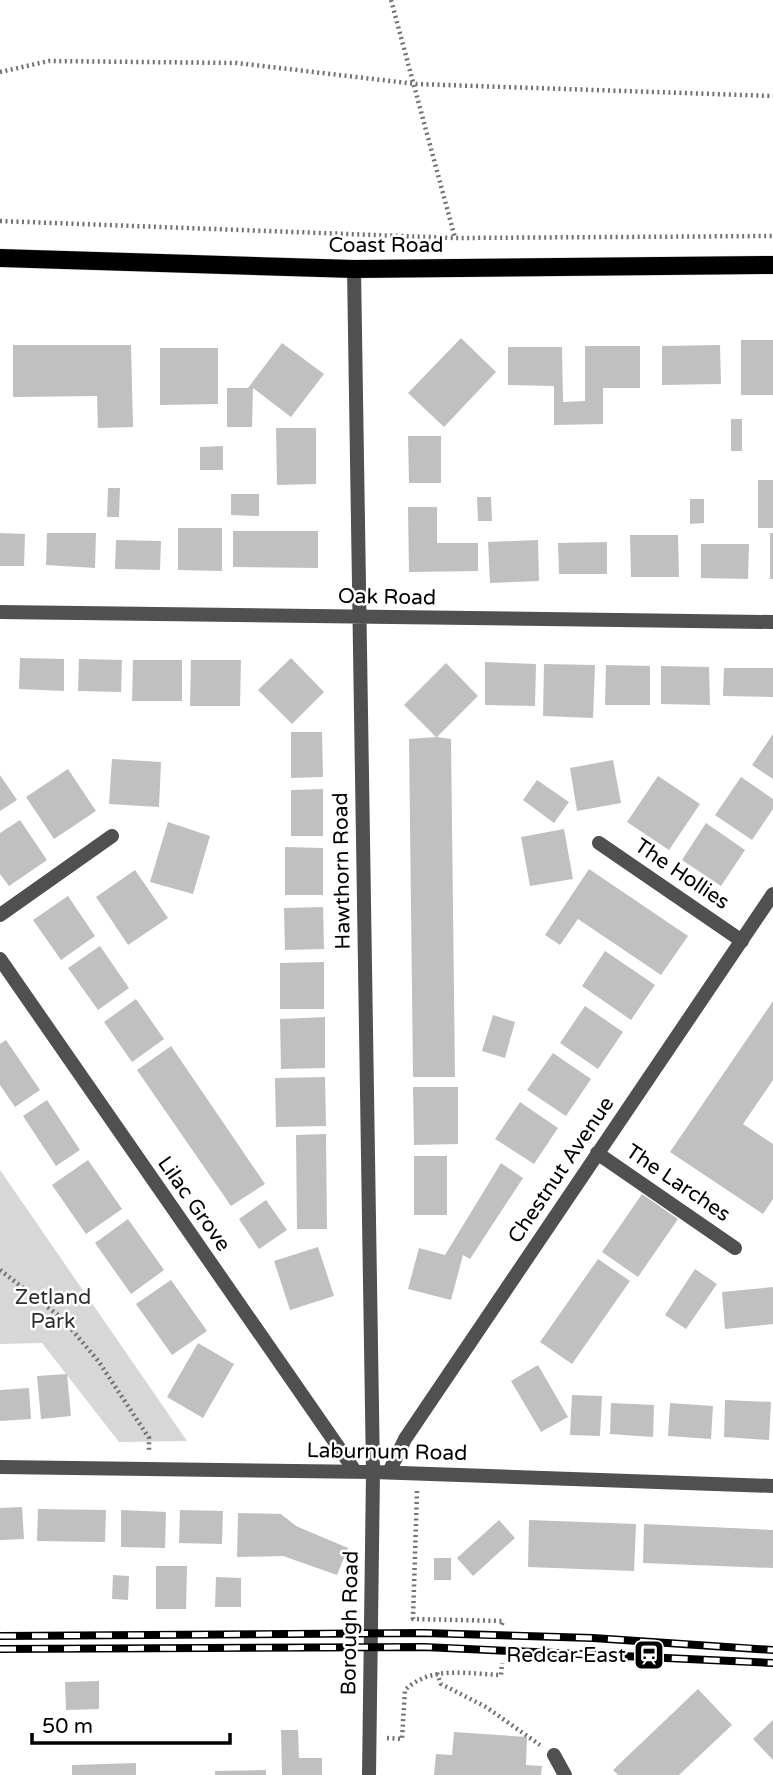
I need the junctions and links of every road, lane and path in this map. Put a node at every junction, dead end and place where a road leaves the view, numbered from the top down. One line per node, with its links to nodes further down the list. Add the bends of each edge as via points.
1 (391, 0): 3 (path)
2 (0, 72): 3 (path, via 49,61 237,63)
3 (416, 84): 4 (path); 7 (path)
4 (773, 96)
5 (0, 221): 7 (path)
6 (773, 236): 7 (path)
7 (455, 238)
8 (0, 258): 10 (main road, Coast Road)
9 (773, 265): 10 (main road, Coast Road)
10 (354, 269): 12 (street, Hawthorn Road)
11 (0, 612): 12 (street, Oak Road)
12 (359, 618): 13 (street, Oak Road); 26 (street, Hawthorn Road)
13 (773, 622)
14 (112, 836): 17 (street)
15 (599, 843): 18 (street, The Hollies)
16 (773, 894): 18 (street, Chestnut Avenue)
17 (0, 915)
18 (742, 941): 20 (street, Chestnut Avenue)
19 (0, 959): 25 (street, Lilac Grove)
20 (597, 1153): 21 (street, The Larches); 27 (street, Chestnut Avenue, via 405,1439)
21 (735, 1248)
22 (0, 1270): 24 (path, via 63,1319 99,1362 149,1438)
23 (0, 1467): 24 (street, Laburnum Road)
24 (149, 1468): 25 (street, Laburnum Road)
25 (355, 1471): 26 (street, Laburnum Road)
26 (373, 1472): 27 (street, Laburnum Road); 35 (street, Borough Road)
27 (389, 1472): 28 (street, Laburnum Road)
28 (418, 1473): 29 (street, Laburnum Road); 30 (path, via 413,1619 503,1622)
29 (773, 1486)
30 (501, 1627)
31 (502, 1663): 32 (path, via 501,1675)
32 (437, 1673): 33 (path, via 405,1690); 34 (path, via 441,1684 486,1707)
33 (402, 1739)
34 (554, 1755): 36 (street)
35 (369, 1775)
36 (565, 1775)

